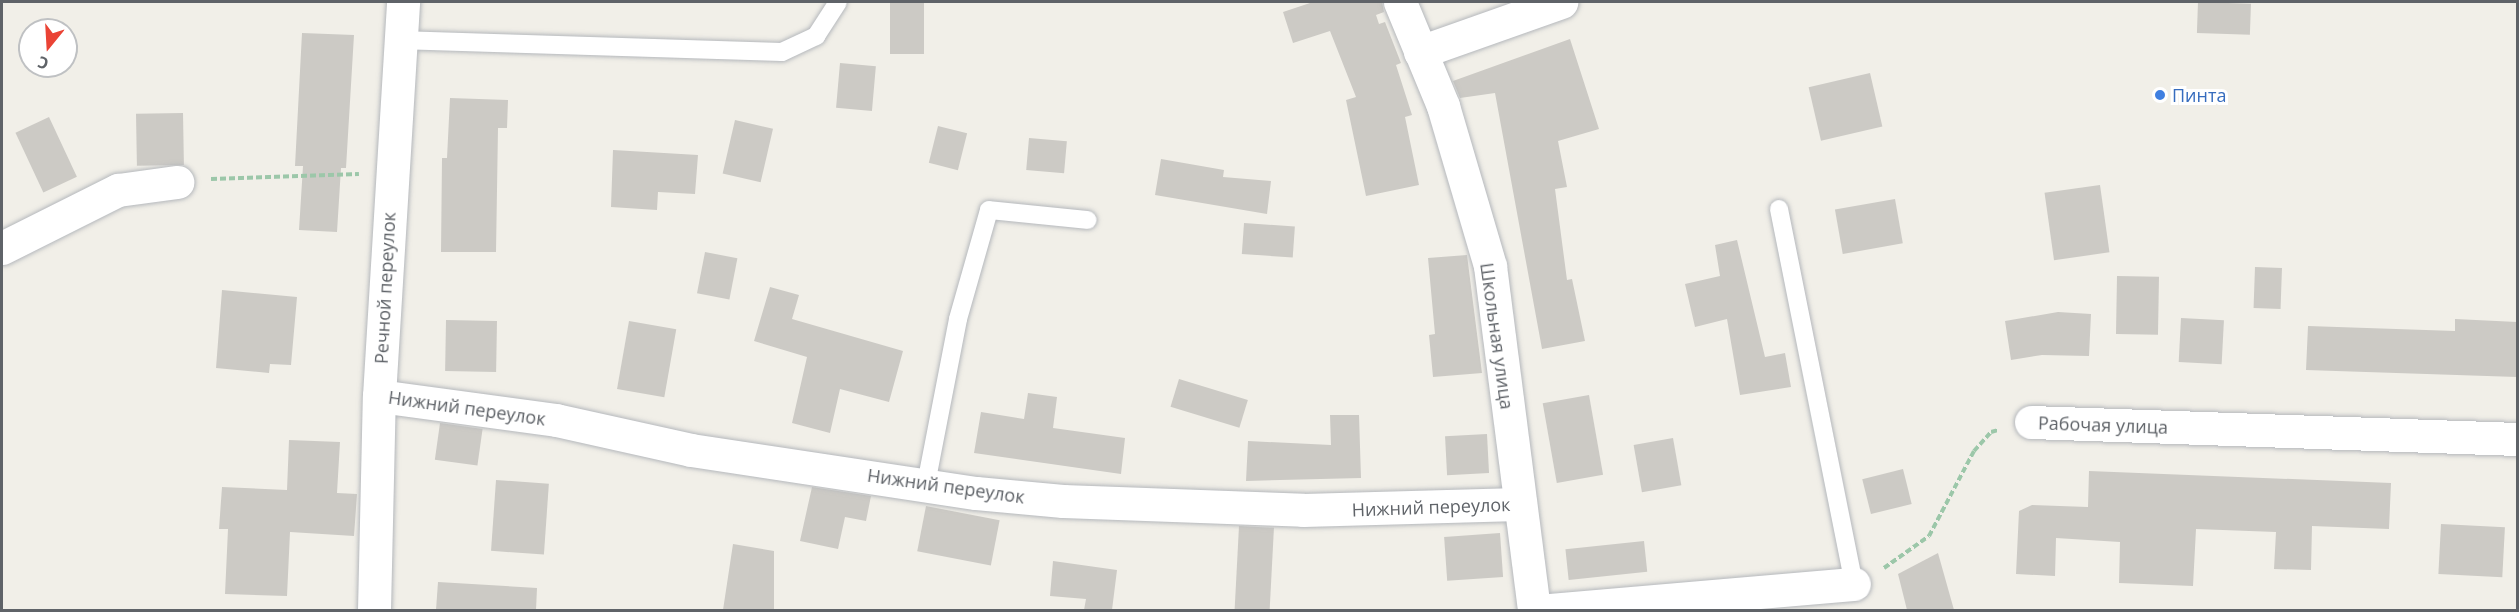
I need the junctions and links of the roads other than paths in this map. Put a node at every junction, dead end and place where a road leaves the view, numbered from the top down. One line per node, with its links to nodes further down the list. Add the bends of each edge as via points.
1 (403, 2): 5 (street, Речной переулок)
2 (838, 2): 5 (lane, via 816,36 782,52)
3 (1400, 2): 6 (street, Школьная улица)
4 (1561, 2): 6 (street)
5 (398, 40): 11 (street, Речной переулок)
6 (1420, 52): 15 (street, Школьная улица, via 1443,105 1490,266)
7 (177, 182): 10 (street, via 118,190)
8 (1779, 209): 16 (lane)
9 (1087, 220): 14 (lane, via 989,210 958,320)
10 (2, 248)
11 (379, 396): 14 (street, Нижний переулок, via 556,420 691,450); 17 (street, Речной переулок)
12 (2031, 422): 13 (street, Рабочая улица)
13 (2517, 439)
14 (926, 484): 15 (street, Нижний переулок, via 1063,501 1303,510)
15 (1519, 504): 18 (street, Школьная улица)
16 (1854, 584): 19 (street)
17 (374, 610)
18 (1534, 610)
19 (1549, 610)

